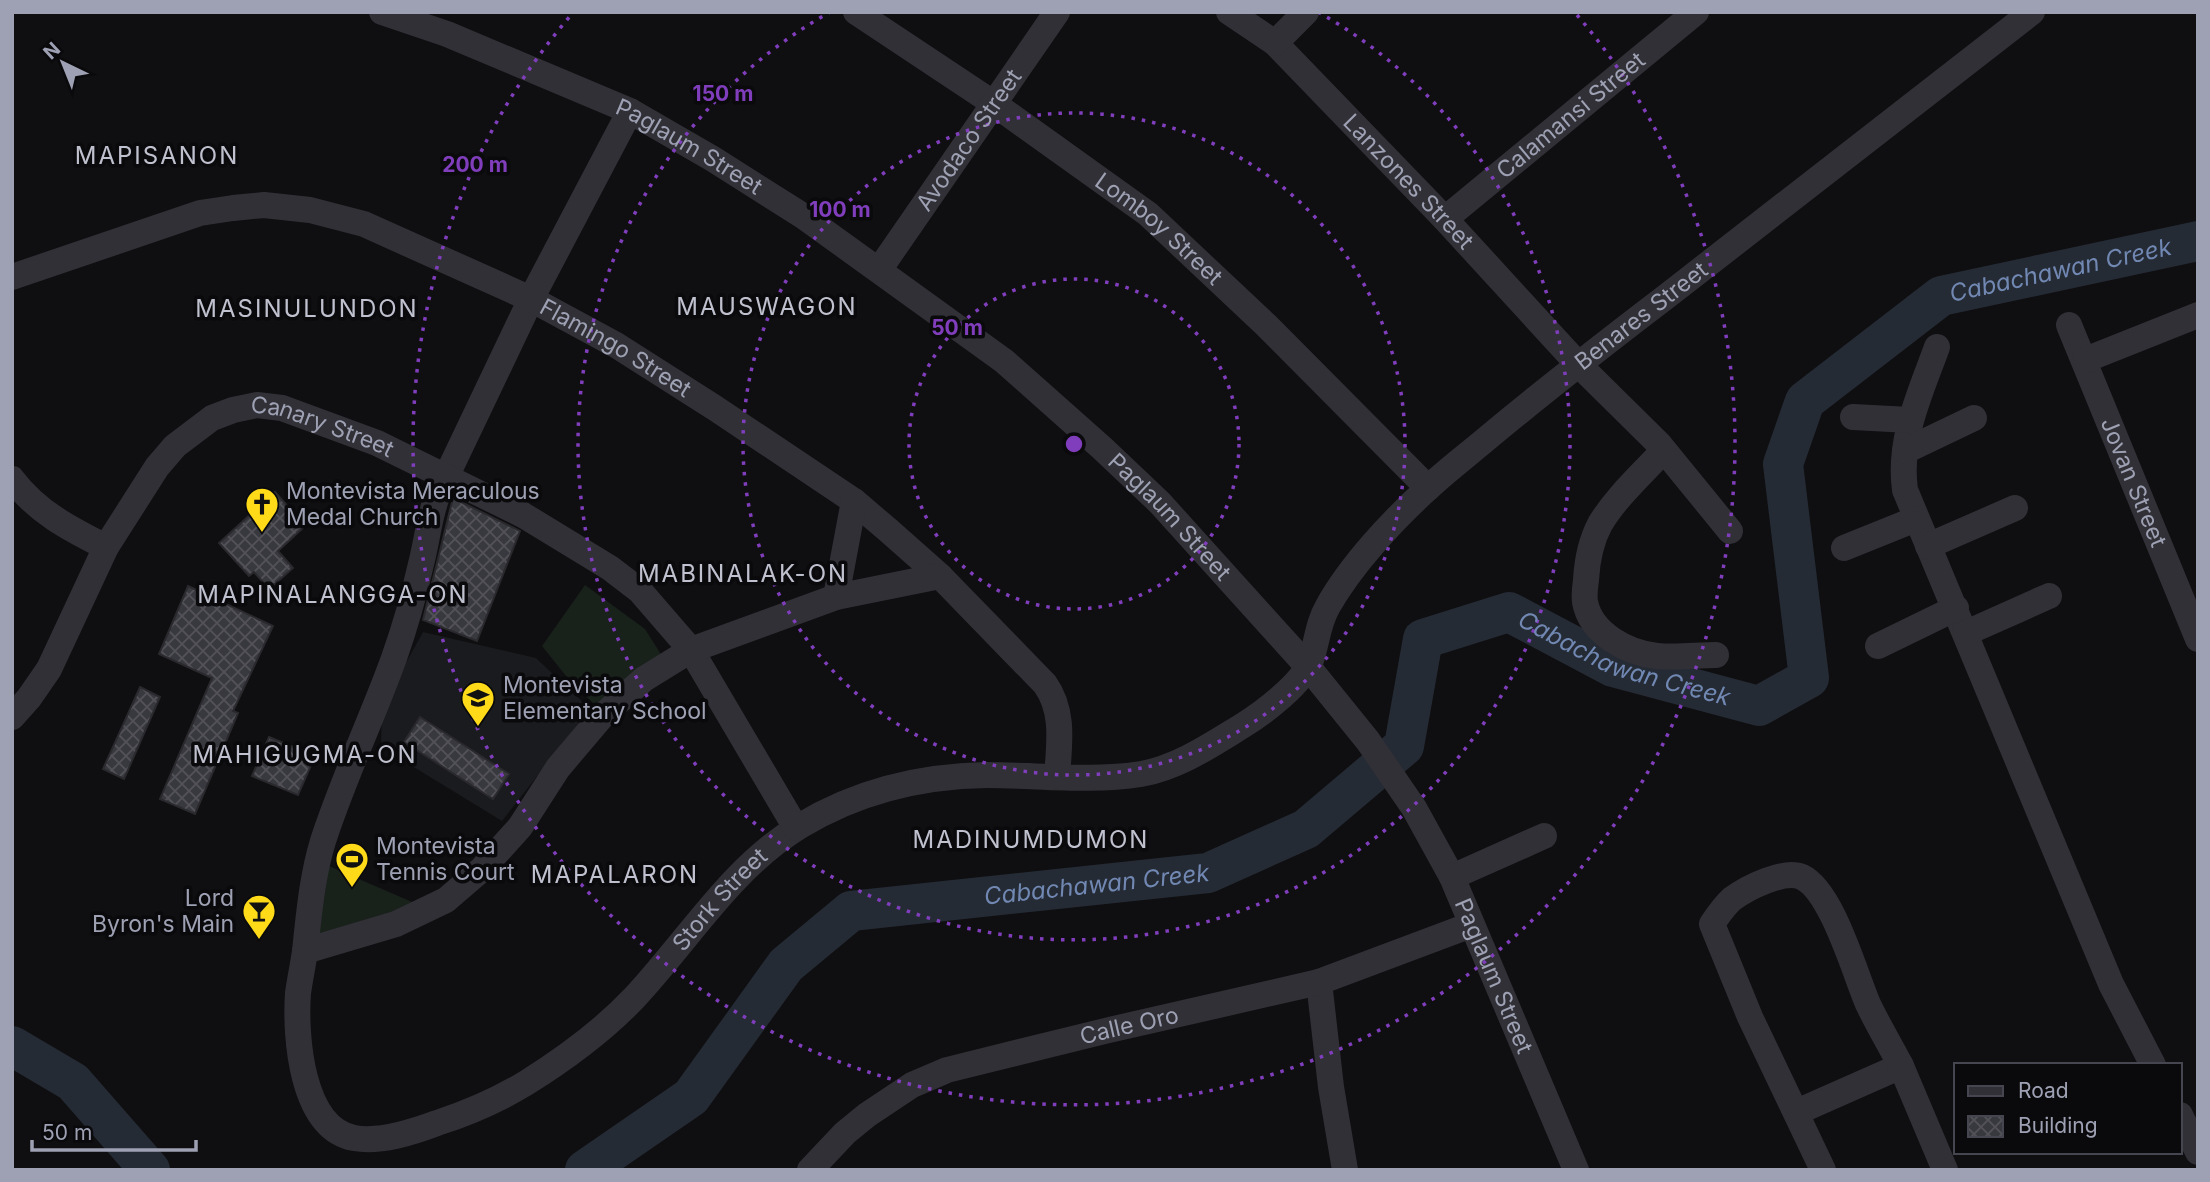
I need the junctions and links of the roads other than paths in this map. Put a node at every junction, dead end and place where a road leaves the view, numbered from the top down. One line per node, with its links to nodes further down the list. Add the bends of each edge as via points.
1 (382, 12): 10 (street, Paglaum Street, via 447,34)
2 (856, 12): 9 (street, Lomboy Street)
3 (1057, 12): 9 (street, Avodaco Street)
4 (1229, 12): 8 (street, Lanzones Street)
5 (1306, 12): 8 (street)
6 (1696, 12): 11 (street, Calamansi Street)
7 (2032, 12): 19 (street, Benares Street)
8 (1275, 43): 11 (street, Lanzones Street)
9 (993, 103): 12 (street, Avodaco Street); 27 (street, Lomboy Street, via 1148,214)
10 (629, 111): 12 (street, Paglaum Street, via 792,209); 14 (street, Stork Street)
11 (1445, 219): 19 (street, Lanzones Street)
12 (880, 270): 44 (street, Paglaum Street, via 1004,361 1102,448 1160,503)
13 (12, 277): 14 (street, Flamingo Street, via 200,213 264,205 310,210 364,224)
14 (531, 299): 25 (street, Stork Street); 28 (street, Flamingo Street, via 668,376)
15 (2198, 315): 18 (street)
16 (2069, 325): 18 (street, Jovan Street)
17 (1937, 347): 22 (street)
18 (2085, 360): 40 (street, Jovan Street)
19 (1577, 363): 23 (street, Lanzones Street); 27 (street, Benares Street)
20 (1853, 417): 22 (street)
21 (1974, 418): 24 (street)
22 (1910, 419): 24 (street)
23 (1663, 451): 31 (street, Lanzones Street); 43 (street, via 1600,524 1587,564 1585,601 1599,629 1633,650 1657,656)
24 (1905, 451): 30 (street, via 1905,490)
25 (446, 476): 33 (street, Canary Street, via 377,443 282,408 257,405 233,410 212,418 175,446); 42 (street, Canary Street, via 523,514 610,568 640,591); 51 (street, Stork Street, via 431,512 395,654 322,844 308,908)
26 (12, 479): 33 (street, via 46,514)
27 (1428, 488): 44 (street, Benares Street, via 1385,531 1326,609)
28 (854, 501): 35 (street, Flamingo Street); 37 (street)
29 (2015, 508): 32 (street)
30 (1916, 519): 32 (street); 34 (street)
31 (1730, 531)
32 (1928, 546): 38 (street)
33 (106, 547): 45 (street, Canary Street, via 49,669)
34 (1844, 548)
35 (940, 576): 37 (street); 46 (street, Flamingo Street, via 1052,694 1060,725)
36 (2049, 596): 39 (street)
37 (836, 597): 42 (street)
38 (1956, 608): 39 (street); 41 (street)
39 (1966, 633): 53 (street, via 2111,984)
40 (2198, 639)
41 (1878, 646)
42 (691, 650): 47 (street, Canary Street); 51 (street, via 644,680 602,716 558,768 520,827 446,900 396,924)
43 (1716, 655)
44 (1309, 667): 46 (street, Stork Street, via 1249,722 1163,769); 49 (street, Paglaum Street, via 1414,808)
45 (12, 717)
46 (1057, 778): 47 (street, Stork Street, via 985,775 934,779 860,797)
47 (796, 828): 51 (street, Stork Street, via 744,869 641,991 587,1042 487,1105 413,1132 353,1138 335,1130 317,1110 301,1056 298,998)
48 (1544, 836): 49 (street)
49 (1452, 877): 50 (street, Paglaum Street)
50 (1471, 925): 52 (street, Calle Oro); 60 (street, Paglaum Street)
51 (305, 951)
52 (1319, 982): 58 (street, Calle Oro, via 947,1070 867,1115); 59 (street)
53 (2153, 1063)
54 (1901, 1066): 55 (street); 55 (street, via 1820,895 1800,876 1768,880 1733,899 1712,924 1750,1017); 62 (street)
55 (1797, 1112): 61 (street)
56 (2182, 1119): 57 (street)
57 (2198, 1152)
58 (810, 1170)
59 (1345, 1170)
60 (1576, 1170)
61 (1823, 1170)
62 (1945, 1170)

